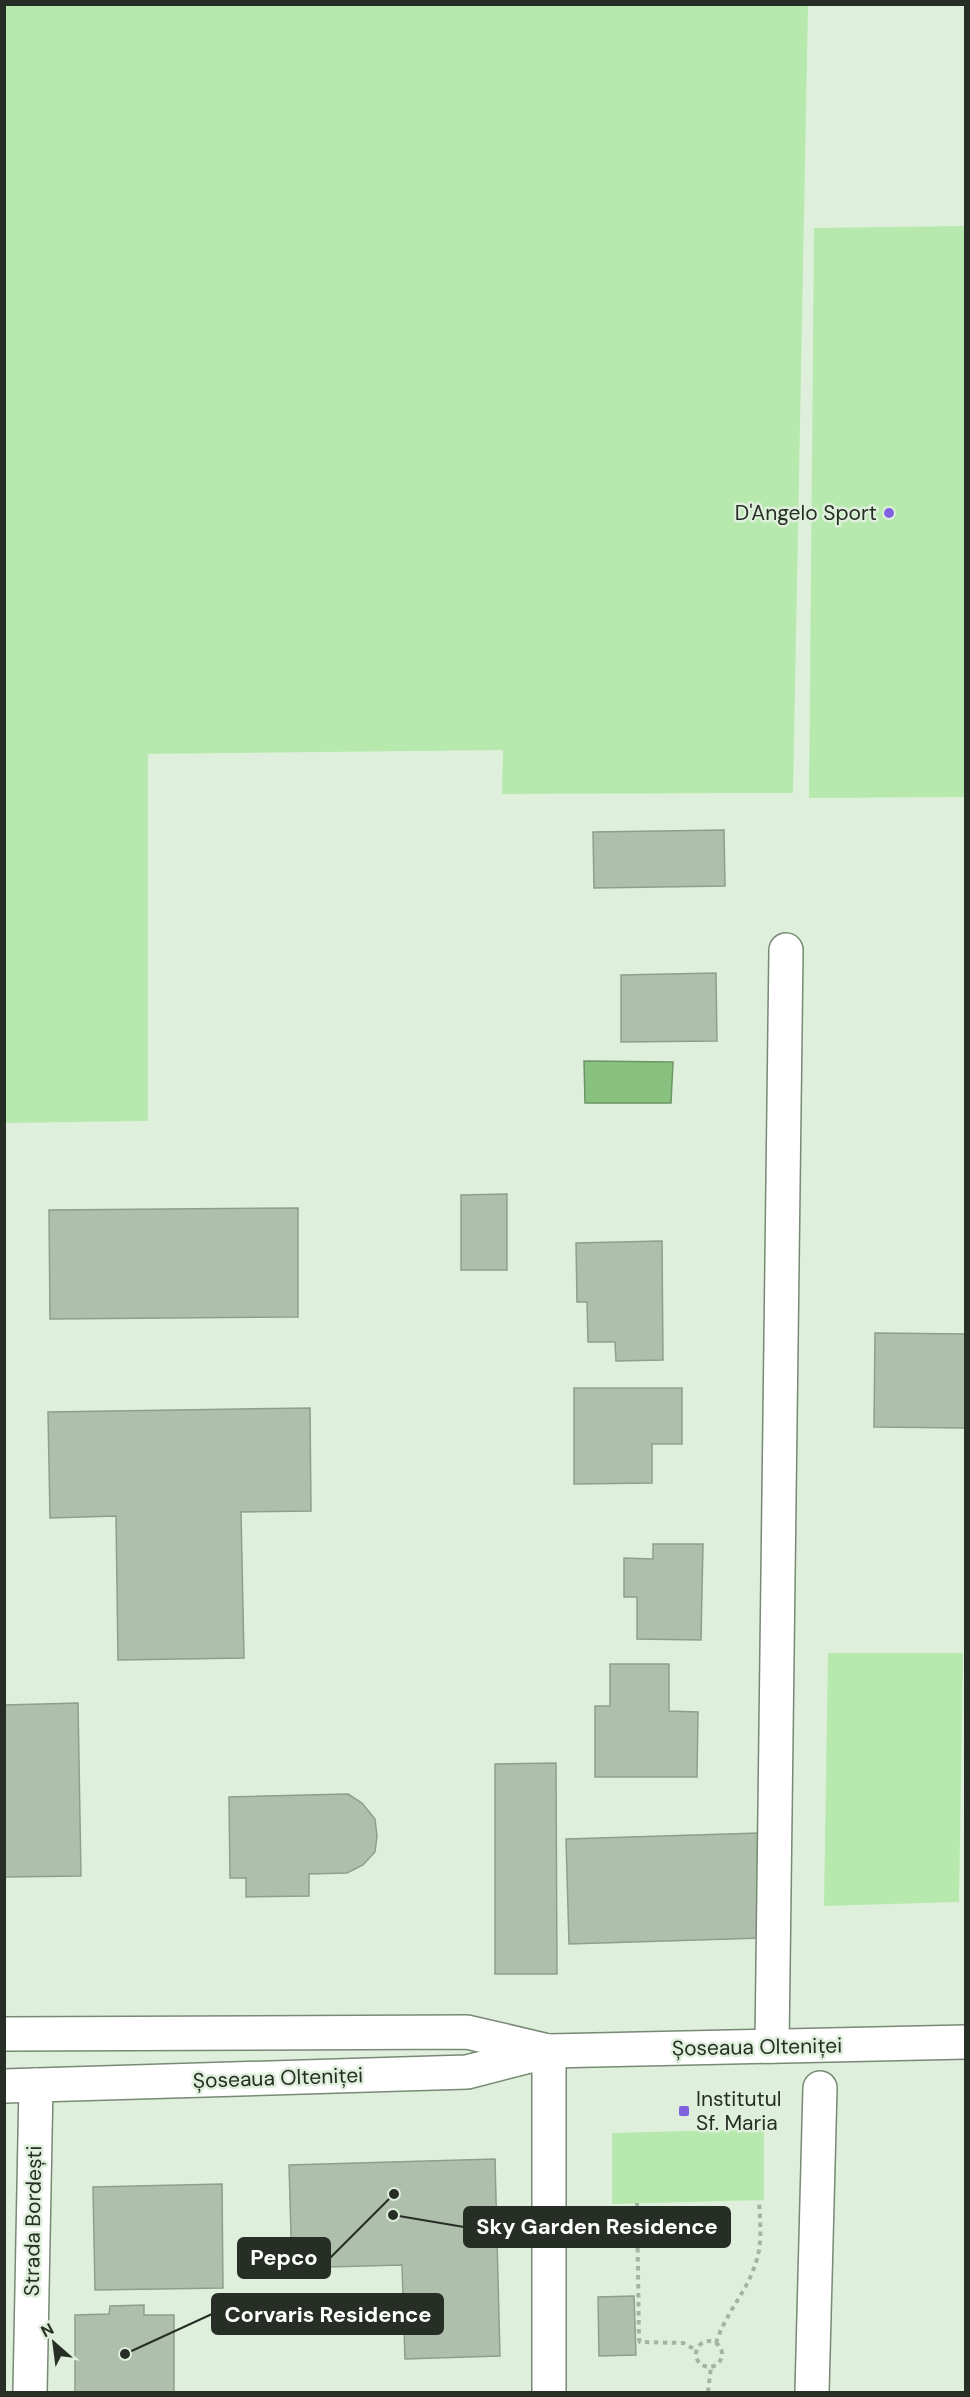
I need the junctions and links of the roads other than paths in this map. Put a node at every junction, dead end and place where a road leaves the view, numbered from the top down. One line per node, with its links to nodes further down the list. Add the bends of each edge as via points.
1 (786, 950): 4 (main road)
2 (4, 2034): 5 (main road, Șoseaua Olteniței, via 467,2032)
3 (966, 2042): 4 (main road, Șoseaua Olteniței)
4 (772, 2046): 5 (main road, Șoseaua Olteniței)
5 (549, 2051): 6 (main road, Șoseaua Olteniței, via 466,2072); 9 (main road)
6 (20, 2085): 8 (main road, Strada Bordești)
7 (820, 2088): 10 (main road)
8 (30, 2392)
9 (549, 2392)
10 (812, 2392)

